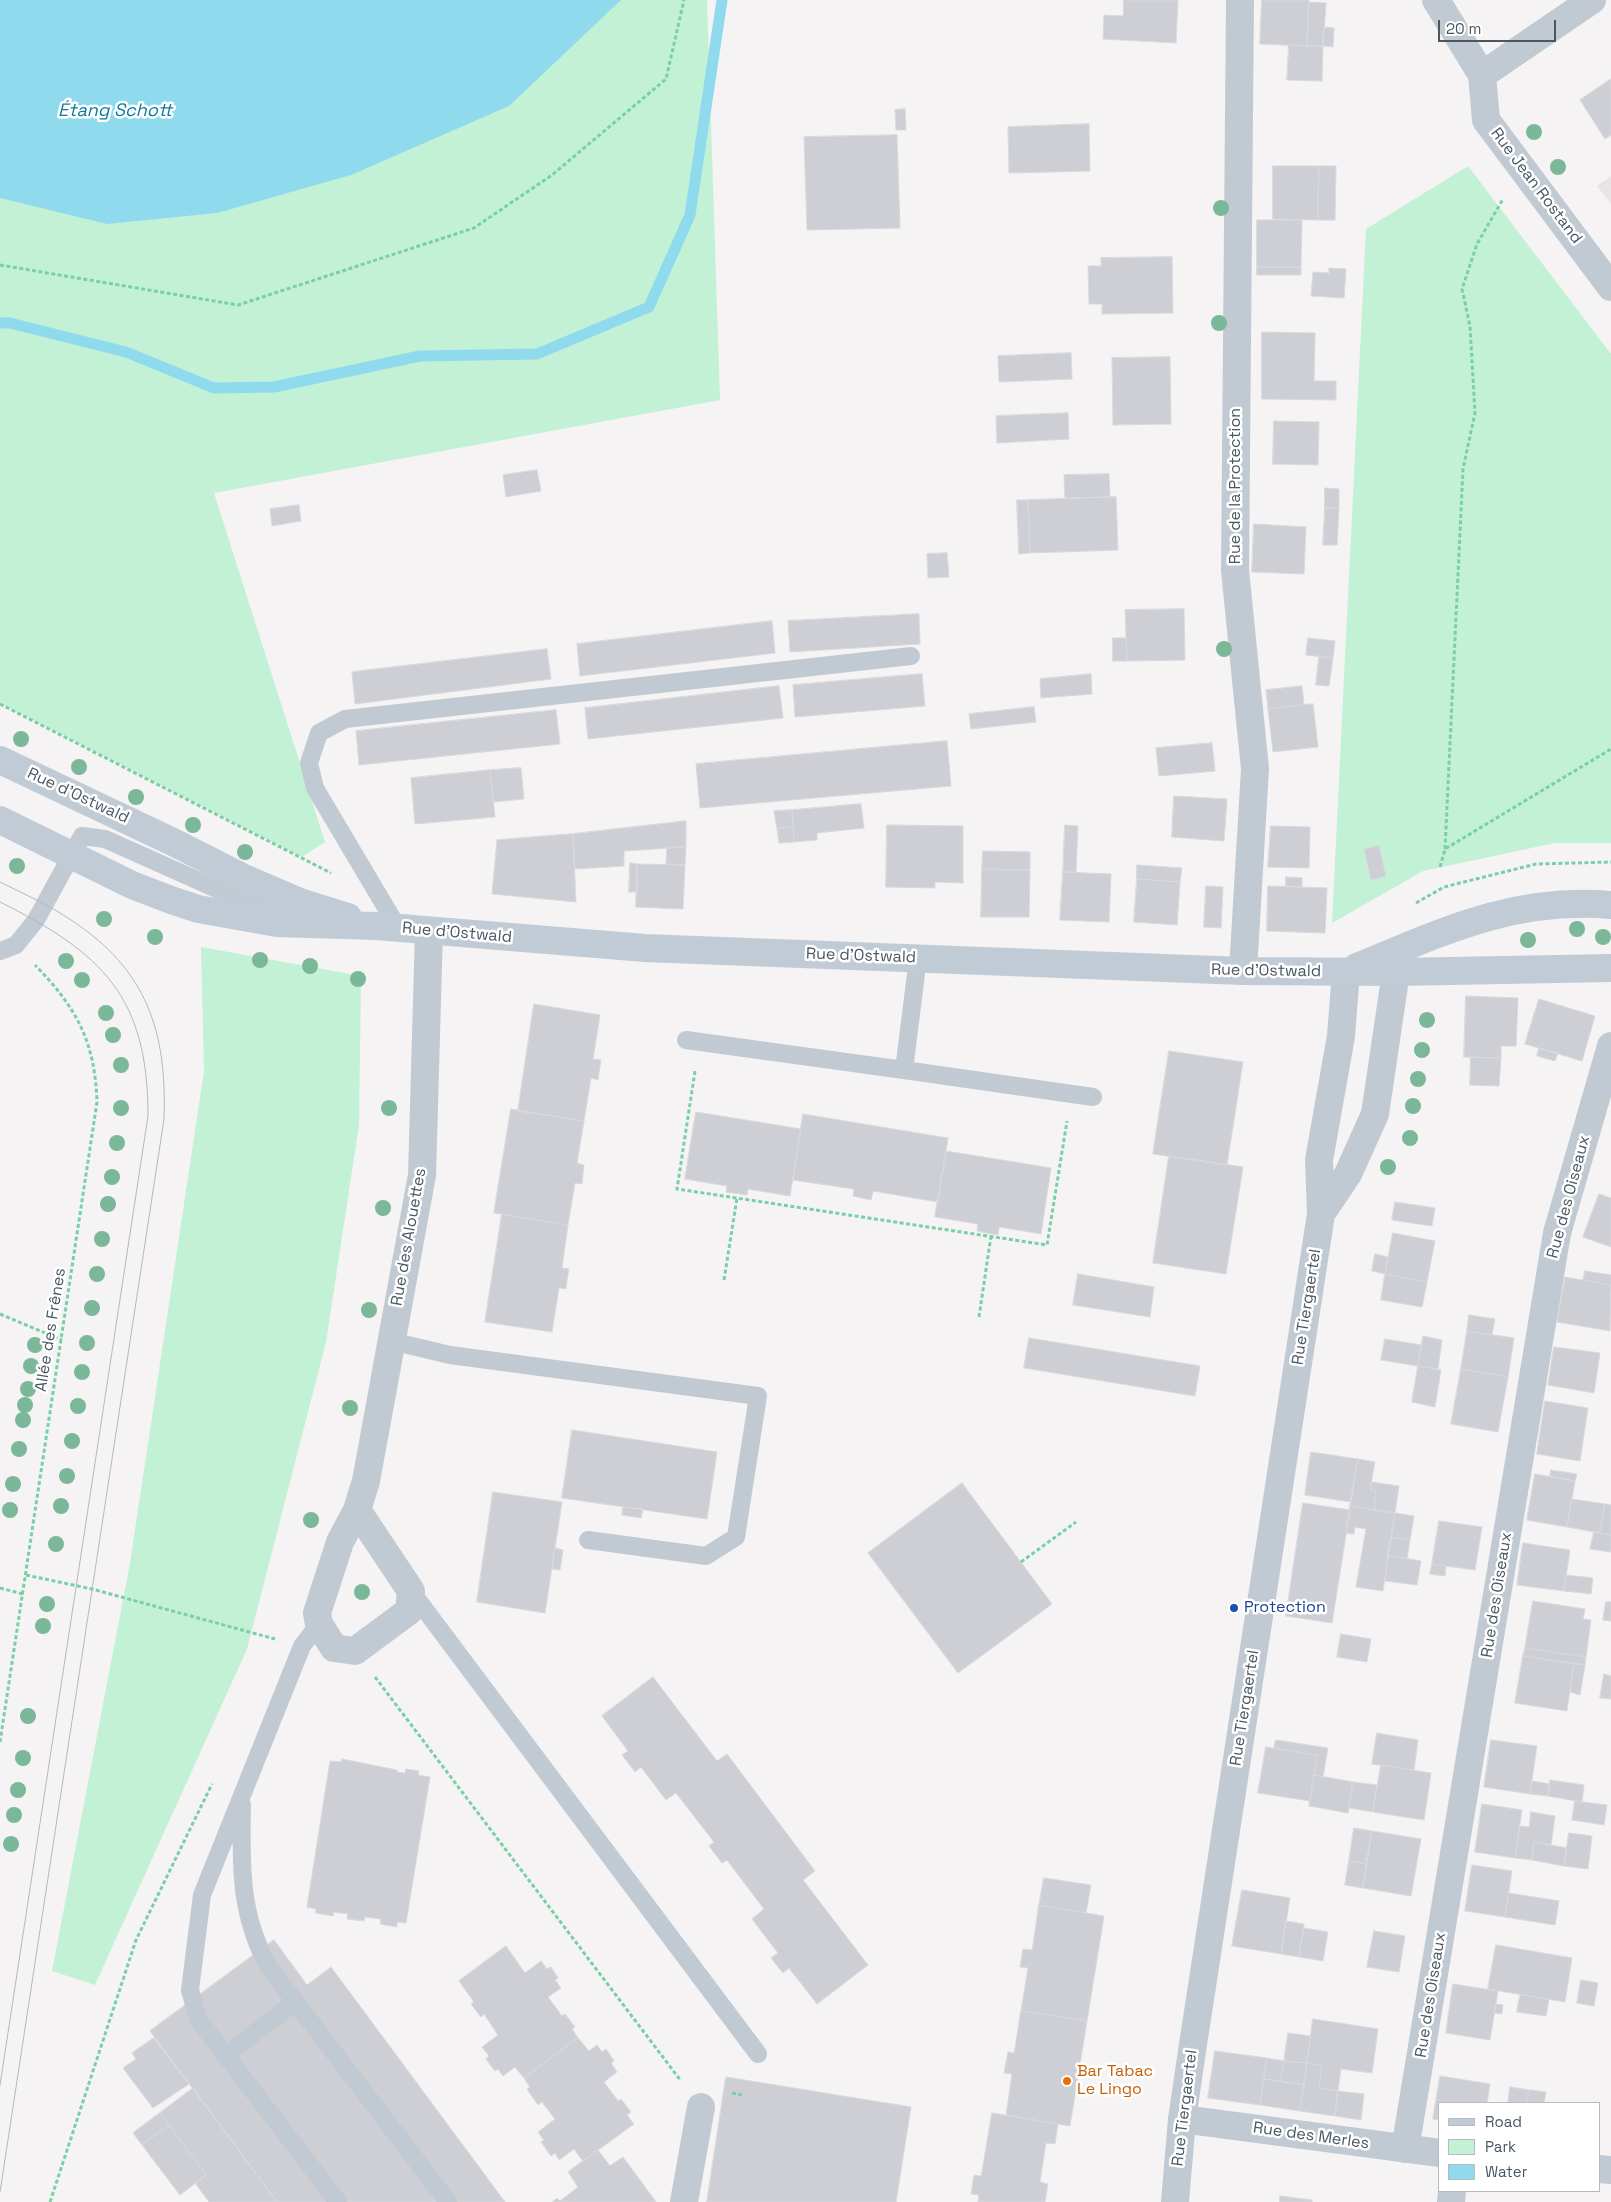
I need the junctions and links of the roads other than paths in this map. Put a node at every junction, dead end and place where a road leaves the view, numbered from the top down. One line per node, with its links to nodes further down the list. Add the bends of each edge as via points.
1 (1240, 0): 17 (street, Rue de la Protection, via 1235,570 1255,769)
2 (1436, 0): 4 (street, Rue Jean Rostand)
3 (1592, 0): 4 (street)
4 (1482, 76): 5 (street, Rue Jean Rostand, via 1486,120)
5 (1611, 287)
6 (911, 656): 12 (lane, via 345,719 319,733 309,763 315,788)
7 (0, 760): 10 (main road, Rue d'Ostwald)
8 (0, 820): 9 (main road, Rue d'Ostwald)
9 (72, 855): 10 (lane, via 82,836 105,839 237,898); 12 (main road, Rue d'Ostwald, via 132,885 198,909 277,923); 14 (lane, via 36,920)
10 (300, 902): 12 (main road, Rue d'Ostwald)
11 (1611, 905): 18 (main road, Rue d'Ostwald, via 1576,902 1504,912 1454,927)
12 (387, 927): 13 (main road, Rue d'Ostwald)
13 (429, 930): 15 (main road, Rue d'Ostwald, via 645,948); 25 (street, Rue des Alouettes, via 422,1175)
14 (8, 948)
15 (918, 958): 17 (main road, Rue d'Ostwald); 22 (lane)
16 (1611, 968): 19 (main road, Rue d'Ostwald)
17 (1243, 971): 18 (main road, Rue d'Ostwald)
18 (1346, 972): 19 (main road, Rue d'Ostwald); 24 (street, Rue Tiergaertel, via 1341,1036 1319,1160)
19 (1396, 972): 24 (street, Rue Tiergaertel, via 1375,1114 1348,1174)
20 (692, 1041): 22 (lane)
21 (1611, 1046): 36 (street, Rue des Oiseaux, via 1557,1234)
22 (904, 1070): 23 (lane)
23 (1094, 1097)
24 (1322, 1214): 35 (street, Rue Tiergaertel)
25 (391, 1341): 26 (street, Rue des Alouettes, via 366,1481); 27 (lane, via 450,1355 758,1396 736,1537 706,1556)
26 (357, 1510): 28 (street); 29 (street, Rue des Alouettes, via 340,1542 317,1613)
27 (588, 1540)
28 (411, 1591): 29 (street, via 410,1611 355,1651 334,1648); 32 (lane)
29 (319, 1624): 30 (lane, via 302,1646)
30 (242, 1796): 31 (lane, via 241,1880 255,1942); 33 (lane, via 202,1894 190,1990 198,2019)
31 (295, 2002): 33 (lane); 39 (lane)
32 (758, 2054)
33 (226, 2055): 38 (lane)
34 (701, 2107): 40 (street)
35 (1182, 2119): 36 (street, Rue des Merles); 41 (street, Rue Tiergaertel)
36 (1405, 2149): 37 (street, Rue des Merles)
37 (1438, 2153)
38 (338, 2202)
39 (448, 2202)
40 (684, 2202)
41 (1175, 2202)

